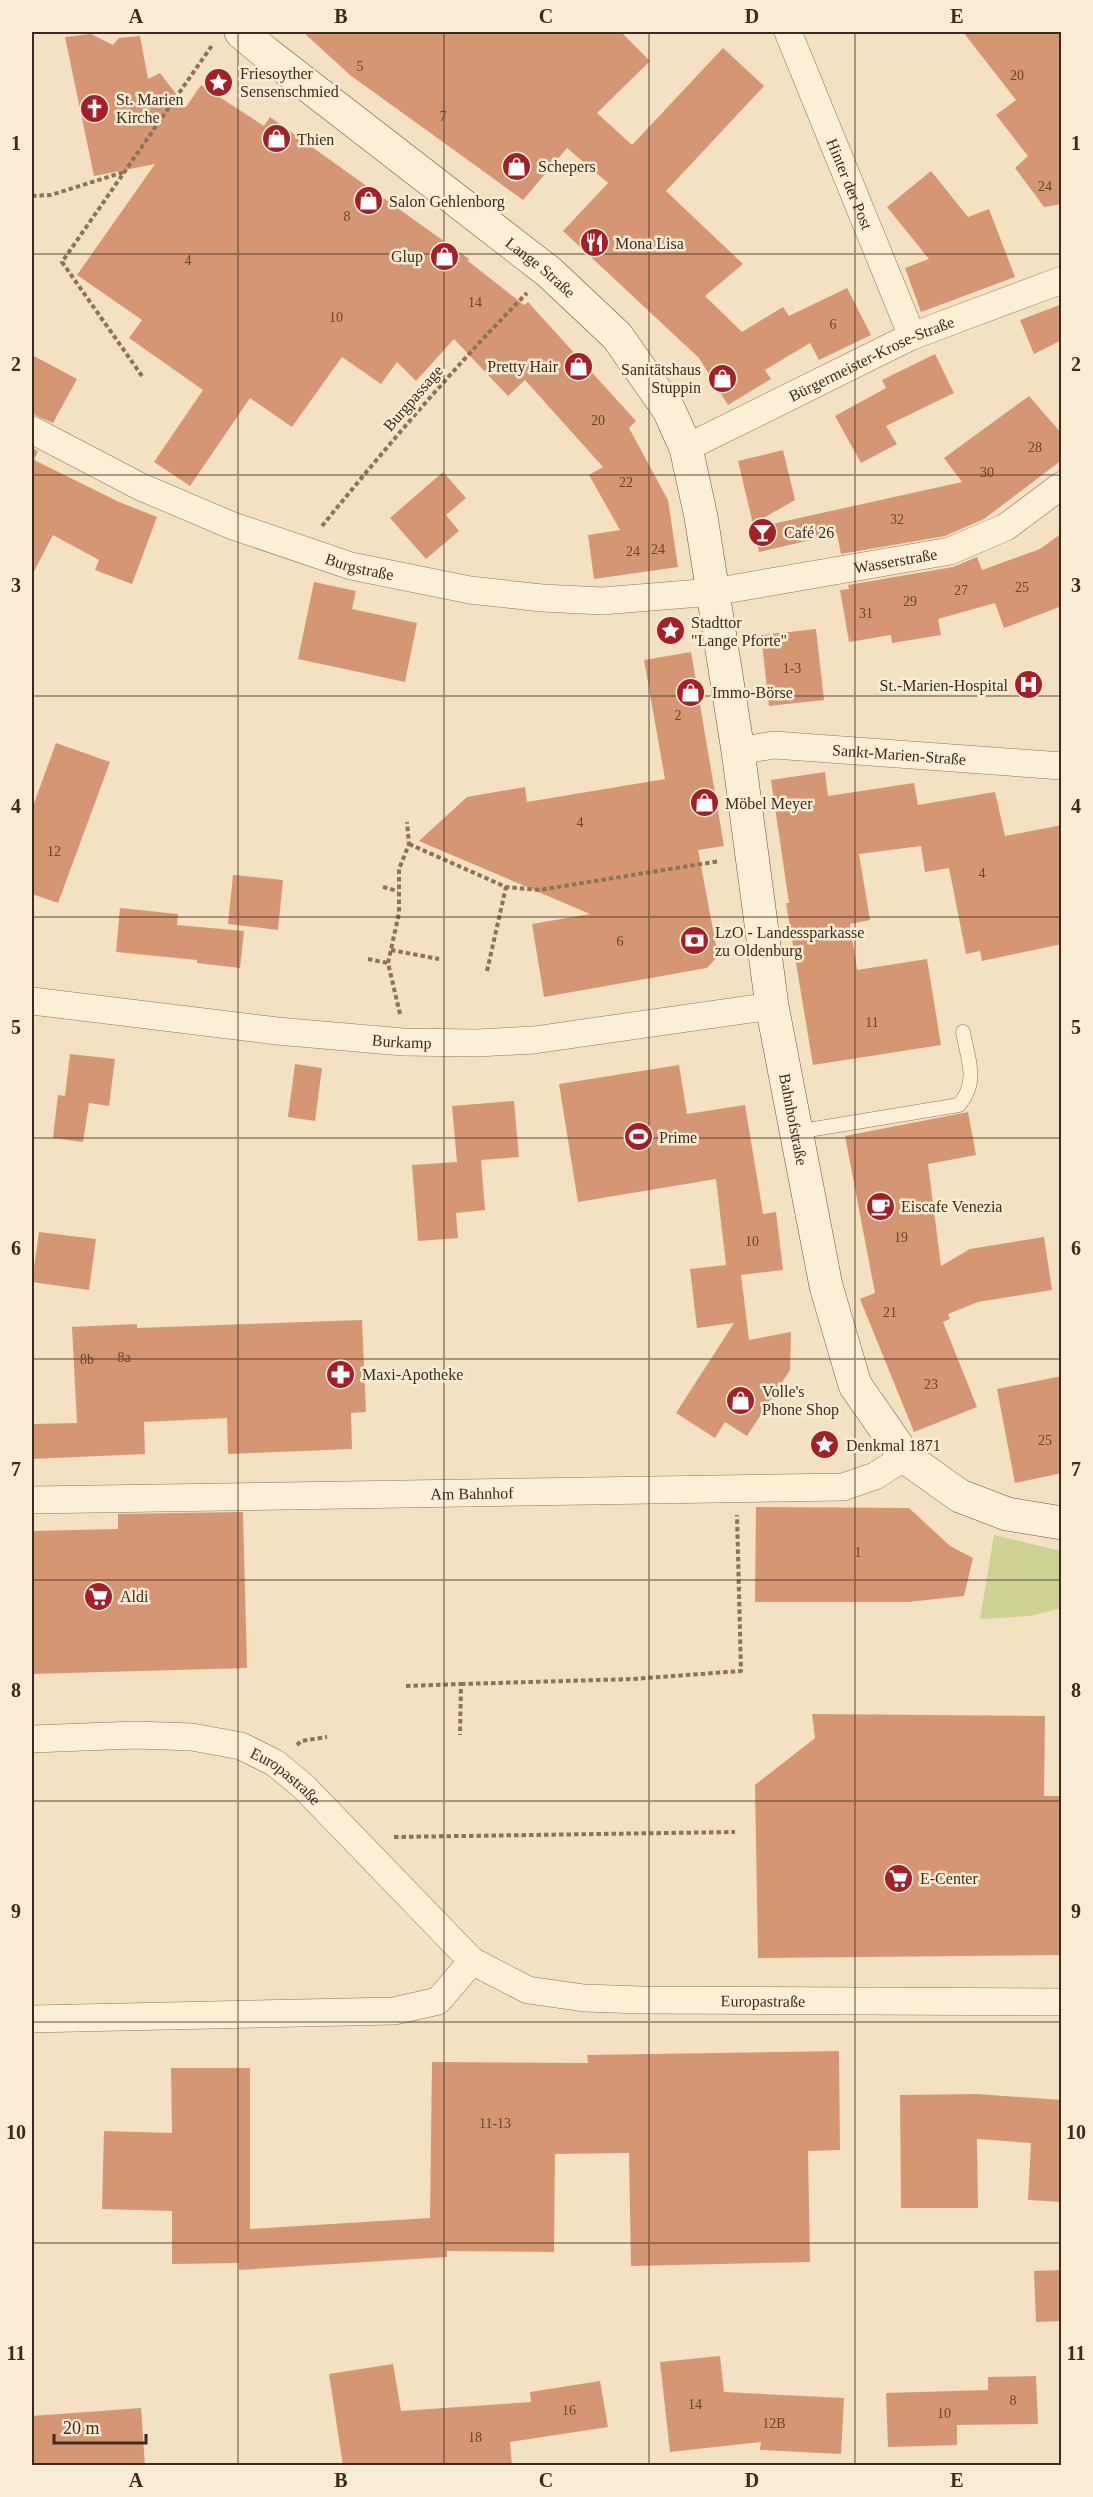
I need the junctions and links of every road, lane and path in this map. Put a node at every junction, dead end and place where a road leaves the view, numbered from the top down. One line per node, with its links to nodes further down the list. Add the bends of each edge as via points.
1 (788, 32): 7 (street, Hinter der Post)
2 (228, 36): 3 (path); 5 (street, Lange Straße, via 266,53)
3 (125, 172): 4 (path, via 51,195); 8 (path, via 62,262)
4 (32, 196)
5 (549, 272): 10 (street, Lange Straße, via 617,336 669,410); 12 (path, Burgpassage, via 471,349 396,434)
6 (1062, 280): 7 (street, Bürgermeister-Krose-Straße)
7 (912, 336): 10 (street, Bürgermeister-Krose-Straße)
8 (142, 376)
9 (39, 434): 12 (street, Burgstraße, via 141,487 233,526)
10 (686, 448): 13 (street, Lange Straße)
11 (1062, 485): 13 (street, Wasserstraße, via 1006,527 950,551)
12 (307, 551): 13 (street, Burgstraße, via 351,566 470,590 542,598 602,601)
13 (713, 592): 14 (street, Bahnhofstraße)
14 (738, 751): 15 (street, Sankt-Marien-Straße, via 774,745); 18 (street, Bahnhofstraße)
15 (1062, 766)
16 (407, 822): 17 (path)
17 (409, 844): 20 (path); 21 (path, via 399,869)
18 (752, 855): 20 (path, via 539,890); 28 (street, Bahnhofstraße)
19 (383, 887): 21 (path)
20 (506, 887): 26 (path)
21 (398, 891): 22 (path, via 399,913)
22 (392, 950): 24 (path); 25 (path)
23 (368, 959): 25 (path)
24 (439, 959)
25 (388, 963): 30 (path)
26 (487, 971)
27 (32, 1001): 30 (street, Burkamp, via 194,1022)
28 (772, 1006): 30 (street, Burkamp, via 534,1040); 31 (street, Bahnhofstraße)
29 (963, 1032): 31 (lane, via 972,1083 959,1105)
30 (403, 1042)
31 (796, 1132): 32 (street, Bahnhofstraße, via 826,1286 855,1385)
32 (904, 1457): 33 (street, Am Bahnhof, via 875,1476 843,1486); 35 (street, Bahnhofstraße, via 960,1496 1007,1514)
33 (736, 1488): 34 (street, Am Bahnhof); 36 (path, via 741,1671)
34 (32, 1500)
35 (1062, 1523)
36 (461, 1684): 37 (path); 38 (path)
37 (406, 1686)
38 (460, 1735)
39 (32, 1739): 41 (street, Europastraße, via 136,1735 192,1737 242,1746 275,1763 304,1787)
40 (735, 1832): 41 (path, via 393,1837)
41 (371, 1856): 42 (street, Europastraße)
42 (472, 1962): 43 (street, Europastraße, via 528,1990 584,1998); 44 (street, via 438,2001 394,2012)
43 (1062, 2002)
44 (32, 2019)

